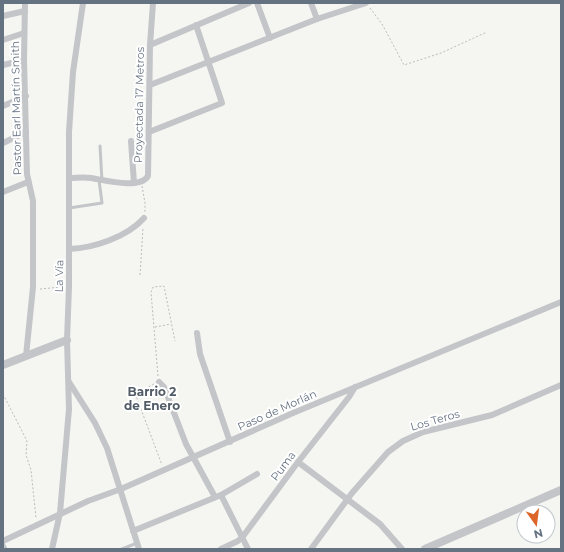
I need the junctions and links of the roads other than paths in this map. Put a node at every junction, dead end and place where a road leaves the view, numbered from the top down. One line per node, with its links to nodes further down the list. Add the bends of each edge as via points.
1 (25, 3): 8 (street, Pastor Earl Martín Smith)
2 (83, 3): 27 (street, La Vía, via 71,90)
3 (153, 3): 15 (street, Proyectada 17 Metros)
4 (248, 3): 11 (street)
5 (257, 3): 13 (street)
6 (311, 3): 10 (street)
7 (366, 3): 10 (street)
8 (25, 10): 9 (street); 12 (street, Pastor Earl Martín Smith)
9 (3, 16)
10 (317, 19): 13 (street)
11 (196, 25): 15 (street); 17 (street)
12 (24, 33): 14 (street); 16 (street, Pastor Earl Martín Smith)
13 (270, 38): 17 (street)
14 (3, 40)
15 (150, 45): 19 (street, Proyectada 17 Metros)
16 (24, 60): 18 (street); 20 (street, Pastor Earl Martín Smith)
17 (210, 62): 19 (street); 23 (street, via 223,100 221,104)
18 (3, 65)
19 (150, 85): 23 (street, Proyectada 17 Metros)
20 (26, 96): 21 (street); 22 (street, Pastor Earl Martín Smith)
21 (3, 106)
22 (26, 132): 25 (street); 29 (street, Pastor Earl Martín Smith)
23 (149, 132): 30 (street, Proyectada 17 Metros, via 147,179)
24 (131, 141): 30 (street)
25 (3, 143)
26 (100, 146): 28 (lane)
27 (69, 178): 28 (street); 32 (street, La Vía)
28 (101, 180): 30 (street); 32 (lane, via 102,203)
29 (28, 182): 31 (street); 38 (street, Pastor Earl Martín Smith, via 33,200 33,288)
30 (134, 183)
31 (3, 192)
32 (69, 208): 34 (street, La Vía)
33 (144, 218): 34 (street, via 131,229 115,237 94,245)
34 (69, 249): 37 (street, La Vía)
35 (561, 302): 43 (street, Paso de Morlán)
36 (197, 333): 44 (street, via 200,354)
37 (67, 340): 38 (street); 40 (street, La Vía)
38 (26, 356): 39 (street)
39 (3, 365)
40 (69, 382): 48 (street, via 103,438); 52 (street, La Vía, via 68,428)
41 (159, 382): 45 (street, via 164,387)
42 (561, 385): 51 (street, Los Teros, via 492,415 410,437 388,452)
43 (355, 387): 44 (street, Paso de Morlán); 46 (street, Puma)
44 (230, 442): 45 (street, Paso de Morlán)
45 (194, 458): 48 (street, Paso de Morlán); 50 (street)
46 (298, 462): 51 (street); 54 (street, Puma)
47 (257, 474): 50 (street)
48 (121, 489): 52 (street, Paso de Morlán); 53 (street)
49 (561, 490): 64 (street)
50 (218, 496): 53 (street); 54 (street)
51 (347, 500): 62 (street, Los Teros); 63 (street, via 386,528)
52 (60, 513): 55 (street, Paso de Morlán); 58 (street, La Vía)
53 (133, 531): 56 (street)
54 (242, 538): 60 (street, Puma); 61 (street)
55 (3, 542): 57 (lane)
56 (138, 546): 59 (lane)
57 (6, 549)
58 (52, 549)
59 (122, 549)
60 (221, 549)
61 (248, 549)
62 (311, 549)
63 (402, 549)
64 (425, 549)

